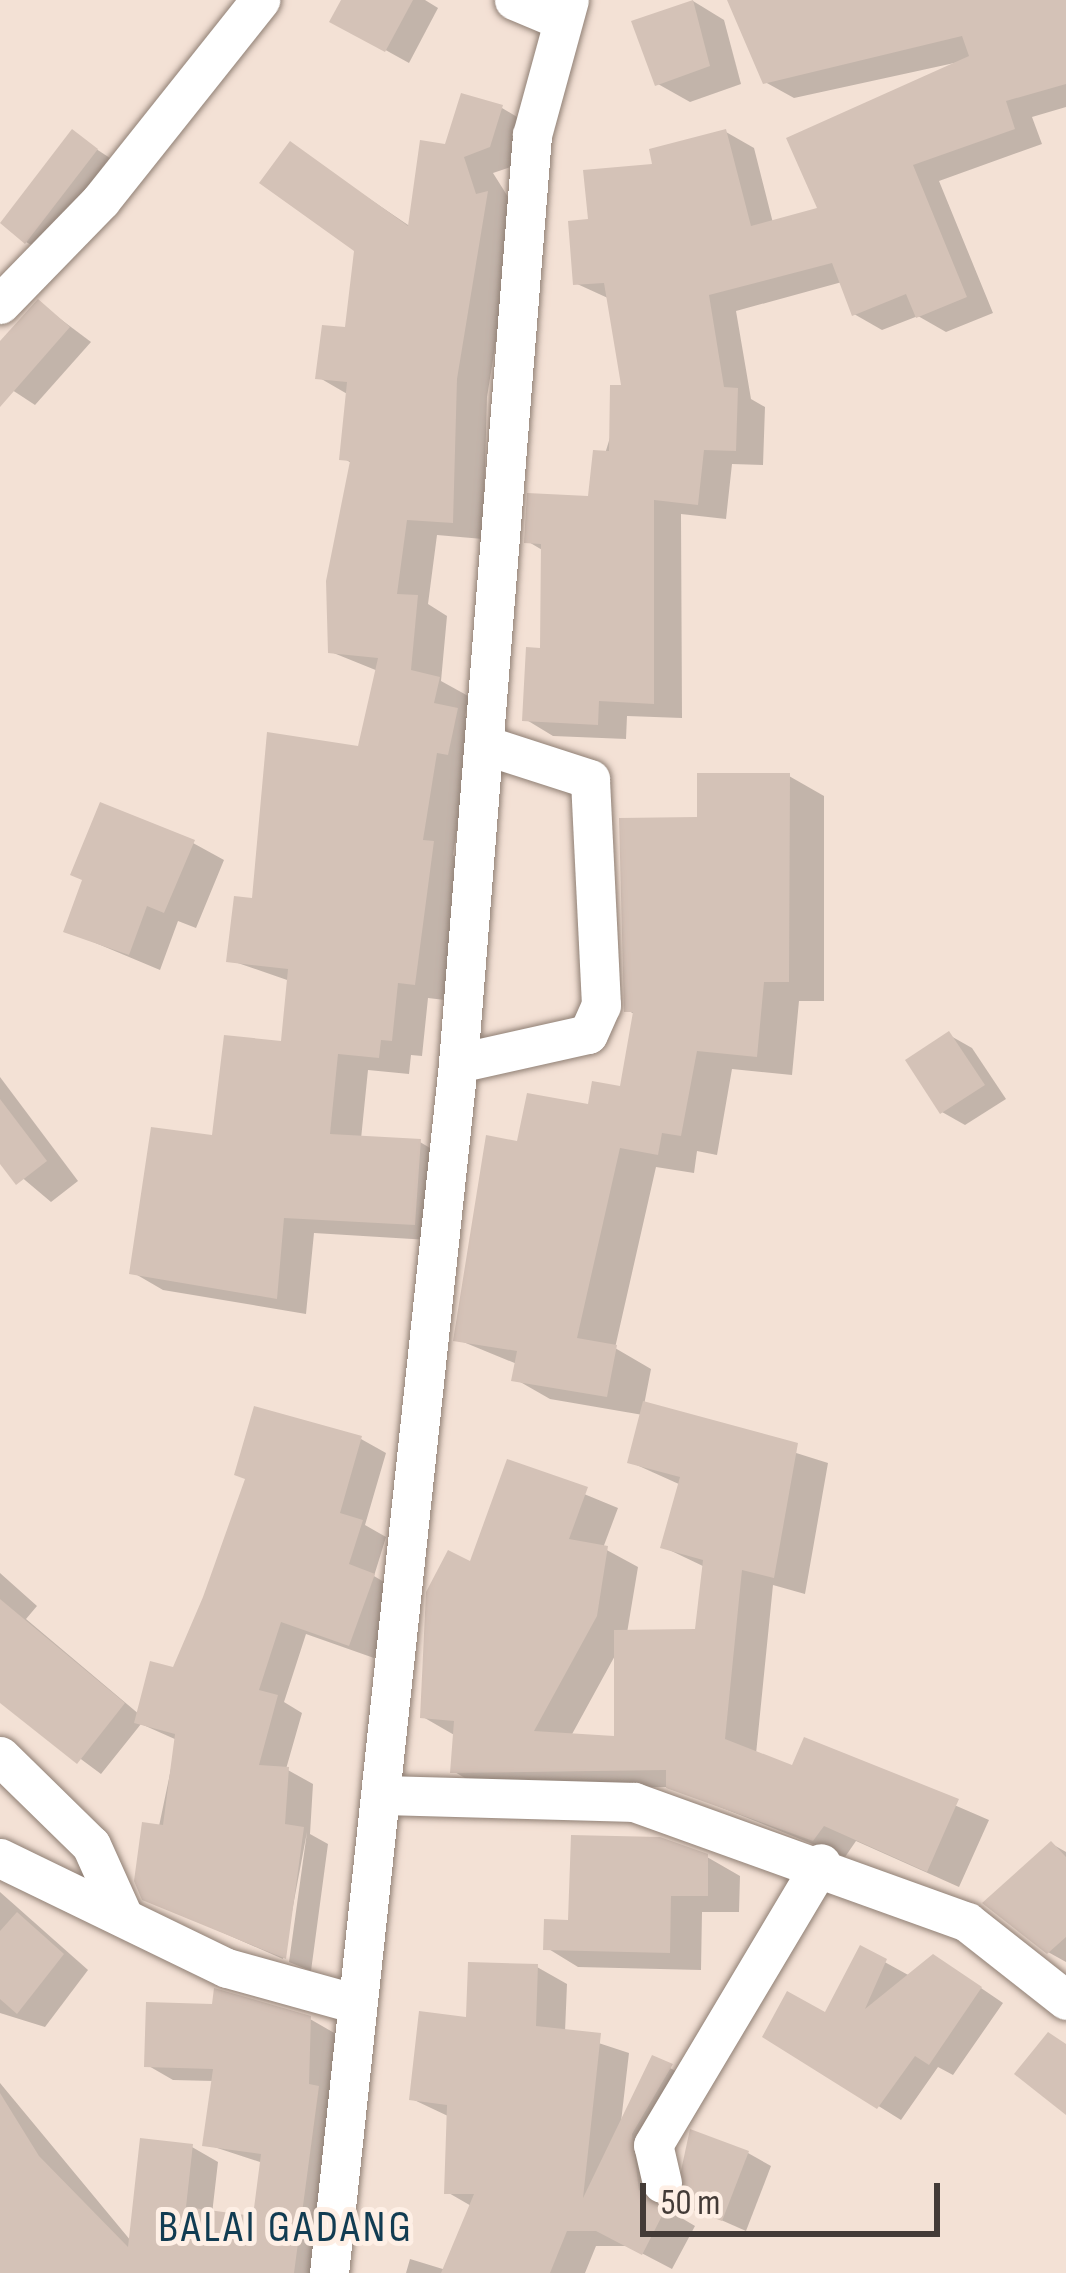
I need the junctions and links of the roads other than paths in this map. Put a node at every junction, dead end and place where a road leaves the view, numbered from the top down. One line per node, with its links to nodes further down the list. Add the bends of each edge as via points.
1 (260, 0): 4 (street, via 101,200)
2 (514, 0): 3 (street)
3 (564, 9): 5 (street, via 532,134)
4 (0, 304)
5 (488, 746): 6 (street); 6 (street, via 590,779 601,1006 588,1034)
6 (458, 1063): 8 (street)
7 (0, 1756): 11 (street, via 91,1845)
8 (385, 1795): 10 (street, via 634,1802); 13 (street)
9 (0, 1858): 11 (street)
10 (821, 1863): 12 (street, via 967,1922); 14 (street, via 653,2145)
11 (122, 1914): 13 (street, via 227,1968)
12 (1064, 1995)
13 (357, 2004): 15 (street)
14 (662, 2183)
15 (329, 2273)

